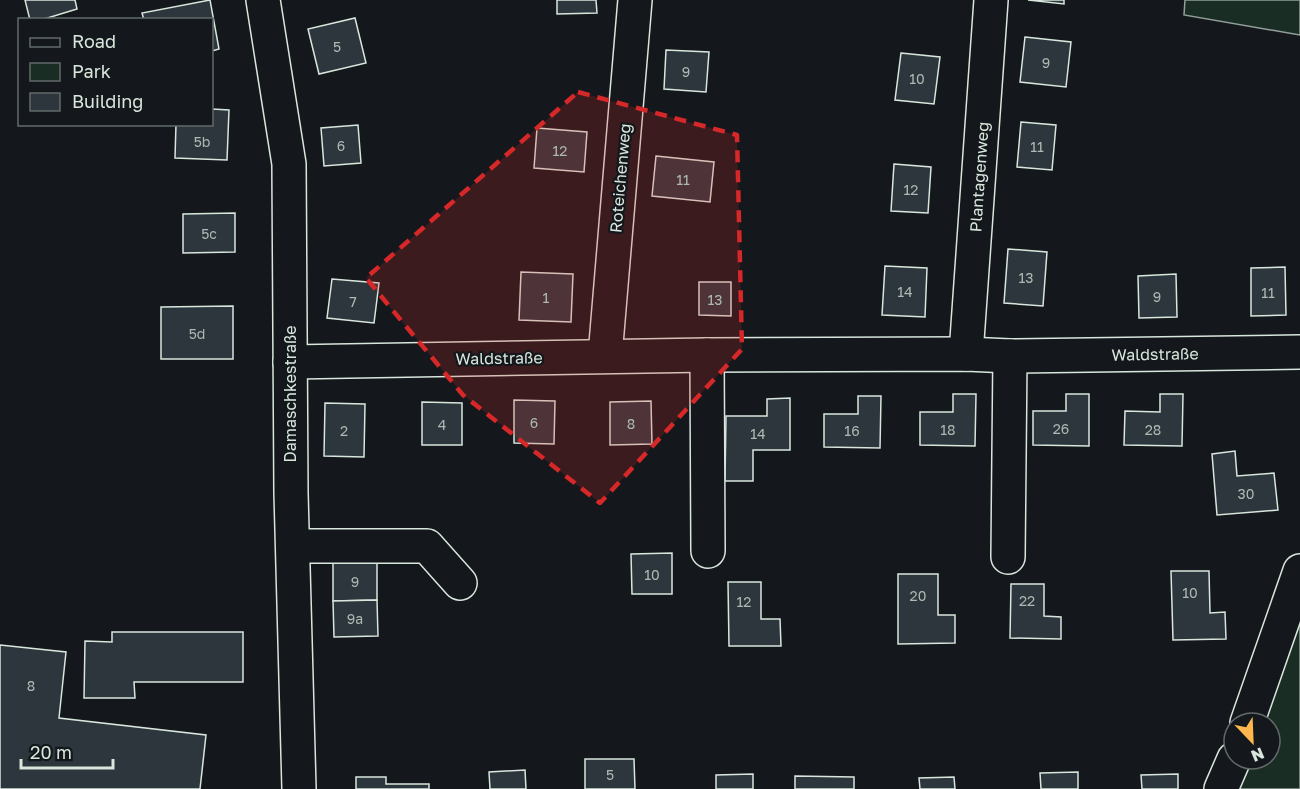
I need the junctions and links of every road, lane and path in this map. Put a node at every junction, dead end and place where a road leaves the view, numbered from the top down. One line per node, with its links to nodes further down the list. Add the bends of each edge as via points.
1 (263, 0): 9 (street, Damaschkestraße, via 289,164)
2 (635, 0): 7 (street, Roteichenweg)
3 (991, 0): 5 (street, Plantagenweg)
4 (1300, 352): 8 (street, Waldstraße)
5 (966, 354): 6 (street, Waldstraße); 8 (street, Waldstraße)
6 (707, 355): 7 (street, Waldstraße); 11 (street)
7 (605, 356): 9 (street, Waldstraße)
8 (1010, 356): 12 (street)
9 (290, 362): 10 (street, Damaschkestraße)
10 (293, 546): 14 (street, via 427,546); 17 (street, Damaschkestraße)
11 (708, 551)
12 (1008, 557)
13 (1300, 571): 15 (street)
14 (460, 584)
15 (1251, 711)
16 (1229, 771): 18 (street)
17 (299, 789)
18 (1221, 789)

